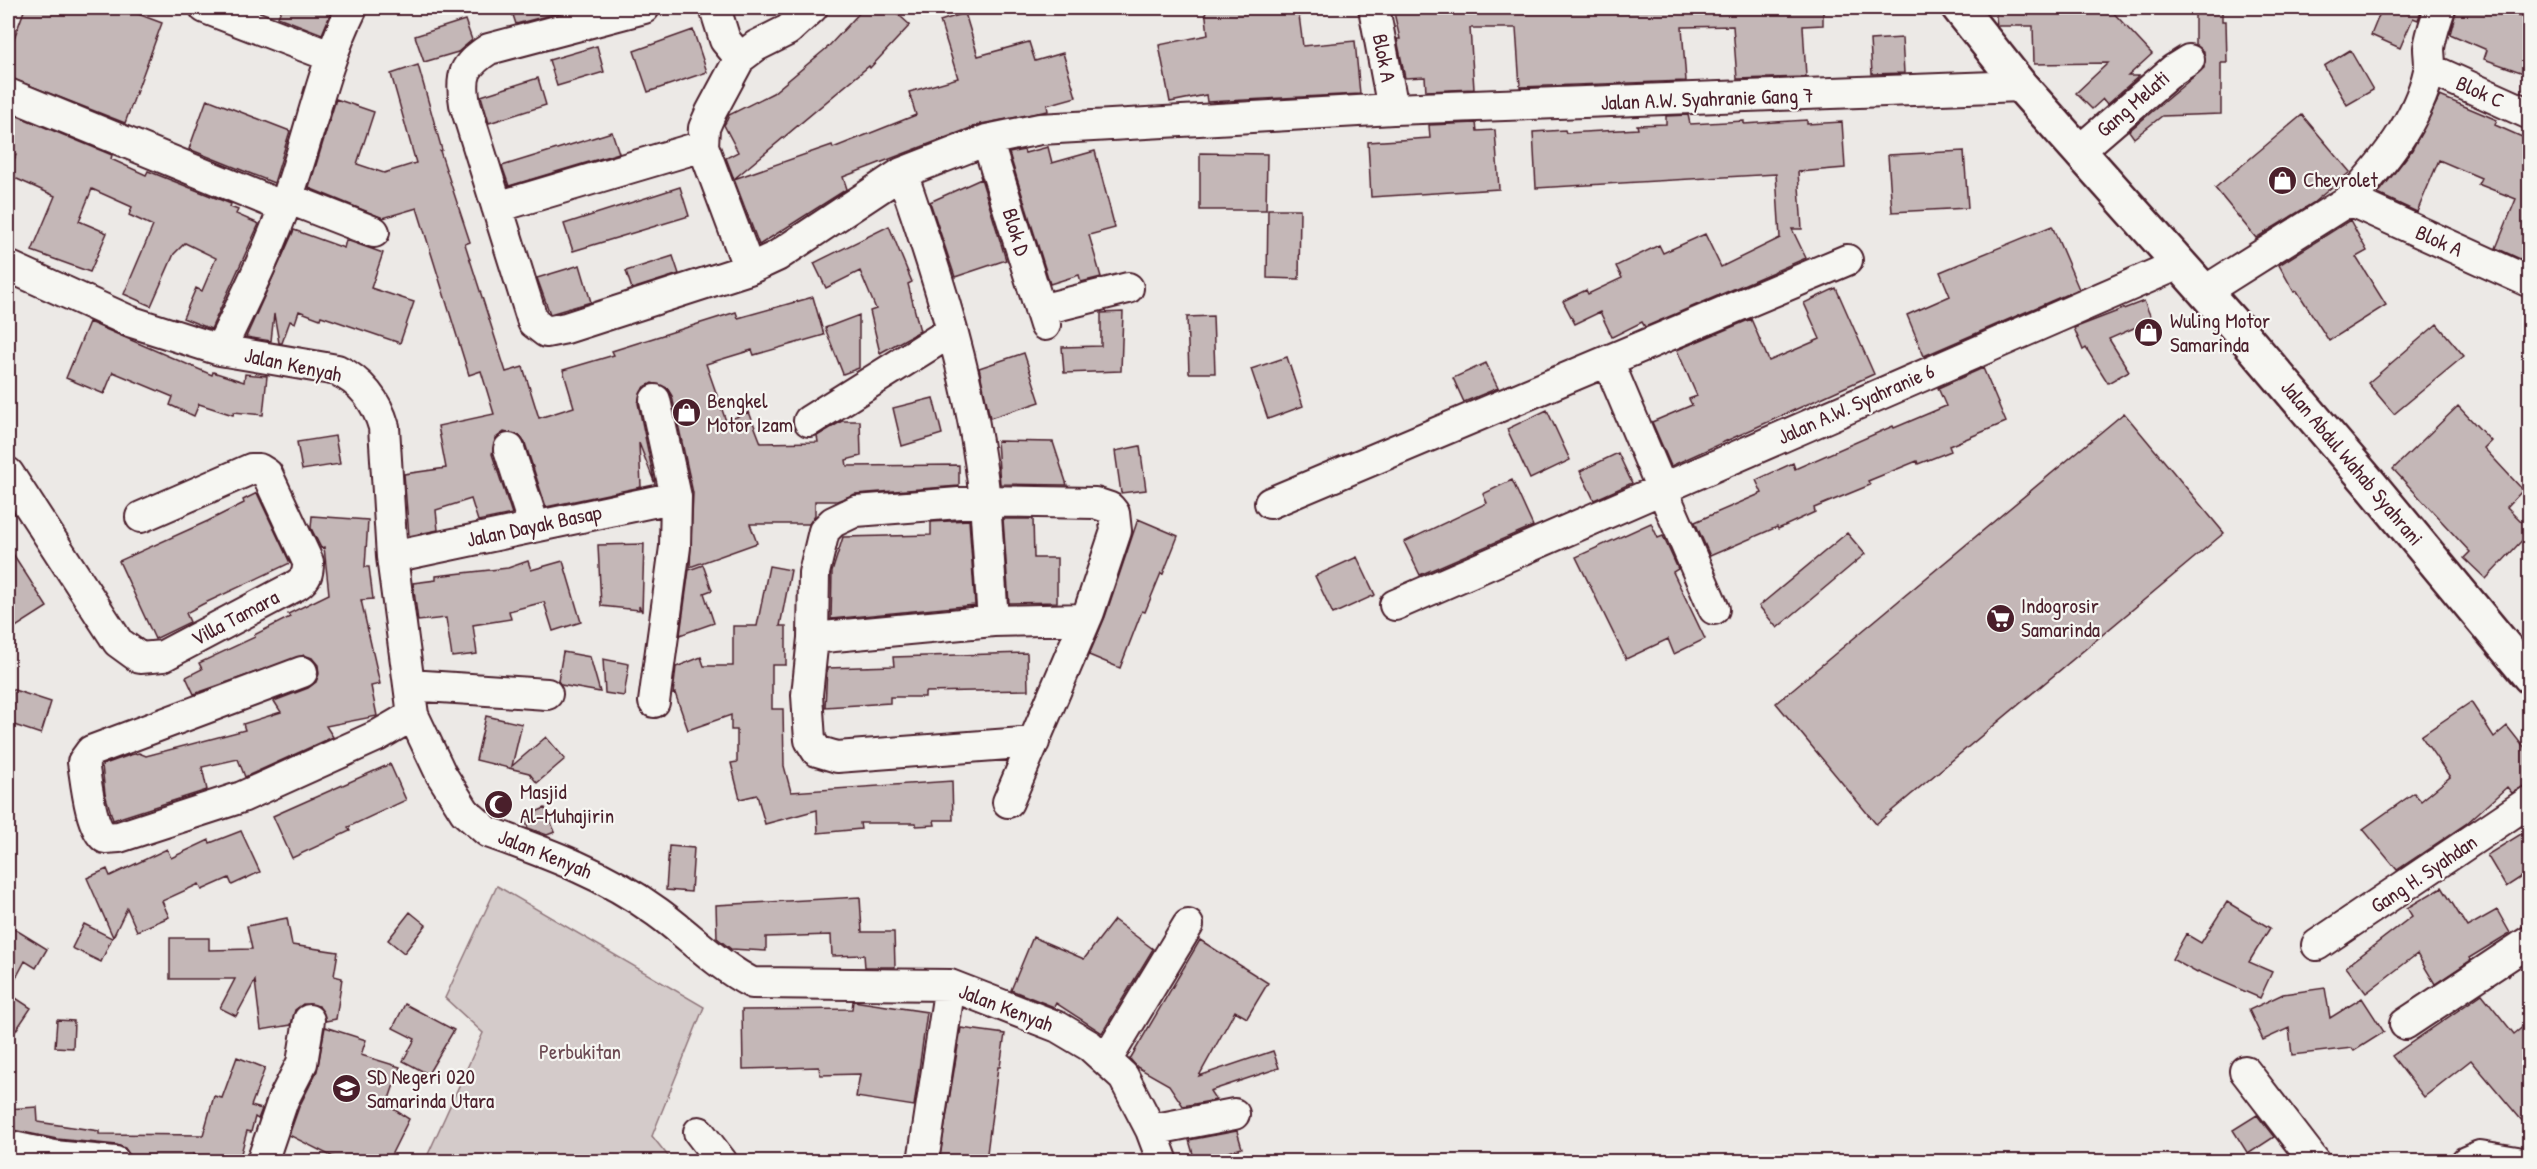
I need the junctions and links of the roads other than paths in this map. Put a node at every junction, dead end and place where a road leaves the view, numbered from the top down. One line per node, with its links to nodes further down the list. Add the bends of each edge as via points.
1 (205, 8): 9 (street)
2 (352, 8): 9 (street)
3 (644, 8): 23 (street, via 489,49 473,60 463,75 463,93)
4 (715, 8): 10 (street, via 725,40)
5 (812, 8): 10 (street, via 789,30)
6 (1374, 8): 15 (street, Blok A)
7 (1959, 8): 13 (highway, Jalan Abdul Wahab Syahrani)
8 (2440, 8): 12 (street, via 2429,47)
9 (330, 56): 22 (street)
10 (740, 58): 18 (street, via 711,112)
11 (2188, 60): 19 (street, Gang Melati)
12 (2430, 69): 16 (street, Blok C); 21 (street, via 2402,134)
13 (2021, 86): 15 (street, Jalan A.W. Syahranie Gang 7); 19 (highway, Jalan Abdul Wahab Syahrani)
14 (8, 94): 22 (street)
15 (1393, 109): 17 (street, Jalan A.W. Syahranie Gang 7, via 1040,129)
16 (2529, 114)
17 (987, 140): 20 (street, Jalan A.W. Syahranie Gang 7); 30 (street, Blok D, via 1042,318)
18 (703, 146): 23 (street); 28 (street)
19 (2079, 151): 26 (highway, Jalan Abdul Wahab Syahrani)
20 (902, 172): 28 (street, Jalan A.W. Syahranie Gang 7, via 777,256); 32 (street)
21 (2349, 200): 29 (street, Blok A); 31 (street)
22 (286, 203): 24 (street); 33 (street)
23 (497, 207): 28 (street, Jalan A.W. Syahranie Gang 7, via 533,322 546,332)
24 (374, 232)
25 (1847, 260): 34 (street)
26 (2179, 264): 31 (highway, Jalan Abdul Wahab Syahrani); 39 (street, Jalan A.W. Syahranie 6)
27 (8, 266): 33 (street, Jalan Kenyah, via 129,321)
28 (749, 270)
29 (2529, 282)
30 (1128, 288)
31 (2205, 291): 51 (highway, Jalan Abdul Wahab Syahrani)
32 (952, 331): 36 (street); 41 (street, via 981,456)
33 (220, 350): 45 (street, Jalan Kenyah, via 337,370 352,377 365,391 384,427)
34 (1608, 361): 39 (street); 42 (street)
35 (655, 400): 40 (street)
36 (809, 421)
37 (509, 449): 44 (street)
38 (8, 473): 43 (street, Villa Tamara, via 118,642 140,658 164,656 297,585 308,572 308,562 267,474 259,469)
39 (1662, 489): 46 (street, Jalan A.W. Syahranie 6); 47 (street)
40 (676, 497): 44 (street, Jalan Dayak Basap); 55 (street, via 675,547)
41 (985, 501): 48 (street, via 1095,503 1110,508 1116,531); 49 (street); 50 (street, via 856,511 833,522 820,540 814,573)
42 (1270, 503)
43 (141, 517)
44 (534, 526): 45 (street, Jalan Dayak Basap)
45 (392, 557): 53 (street, Jalan Kenyah)
46 (1395, 605)
47 (1714, 609)
48 (1086, 620): 49 (street); 57 (street)
49 (993, 621): 50 (street)
50 (813, 638): 57 (street, via 807,695 810,740 817,751 837,757)
51 (2527, 665)
52 (302, 672): 56 (street, via 91,751 83,762 100,834 105,838 119,837 242,797 377,736)
53 (409, 685): 54 (street); 56 (street, Jalan Kenyah)
54 (547, 693)
55 (654, 702)
56 (413, 715): 63 (street, Jalan Kenyah, via 435,765 475,823 488,832 606,879 655,910 736,975 752,983)
57 (1034, 742): 58 (street)
58 (1008, 801)
59 (2529, 801): 62 (street, Gang H. Syahdan)
60 (1188, 925): 66 (street)
61 (2529, 941): 65 (street)
62 (2317, 945)
63 (950, 986): 66 (street, Jalan Kenyah, via 1072,1034); 72 (street)
64 (309, 1020): 74 (street, via 302,1063 283,1100)
65 (2405, 1024)
66 (1107, 1059): 69 (street, Jalan Kenyah, via 1123,1076)
67 (2245, 1071): 77 (street)
68 (1234, 1114): 69 (street)
69 (1151, 1130): 76 (street, Jalan Kenyah)
70 (699, 1132): 75 (street)
71 (8, 1146): 73 (street, via 54,1156)
72 (924, 1155)
73 (115, 1161)
74 (262, 1161)
75 (722, 1161)
76 (1163, 1161)
77 (2315, 1161)
78 (2466, 1161): 79 (street, via 2480,1156)
79 (2517, 1161)

